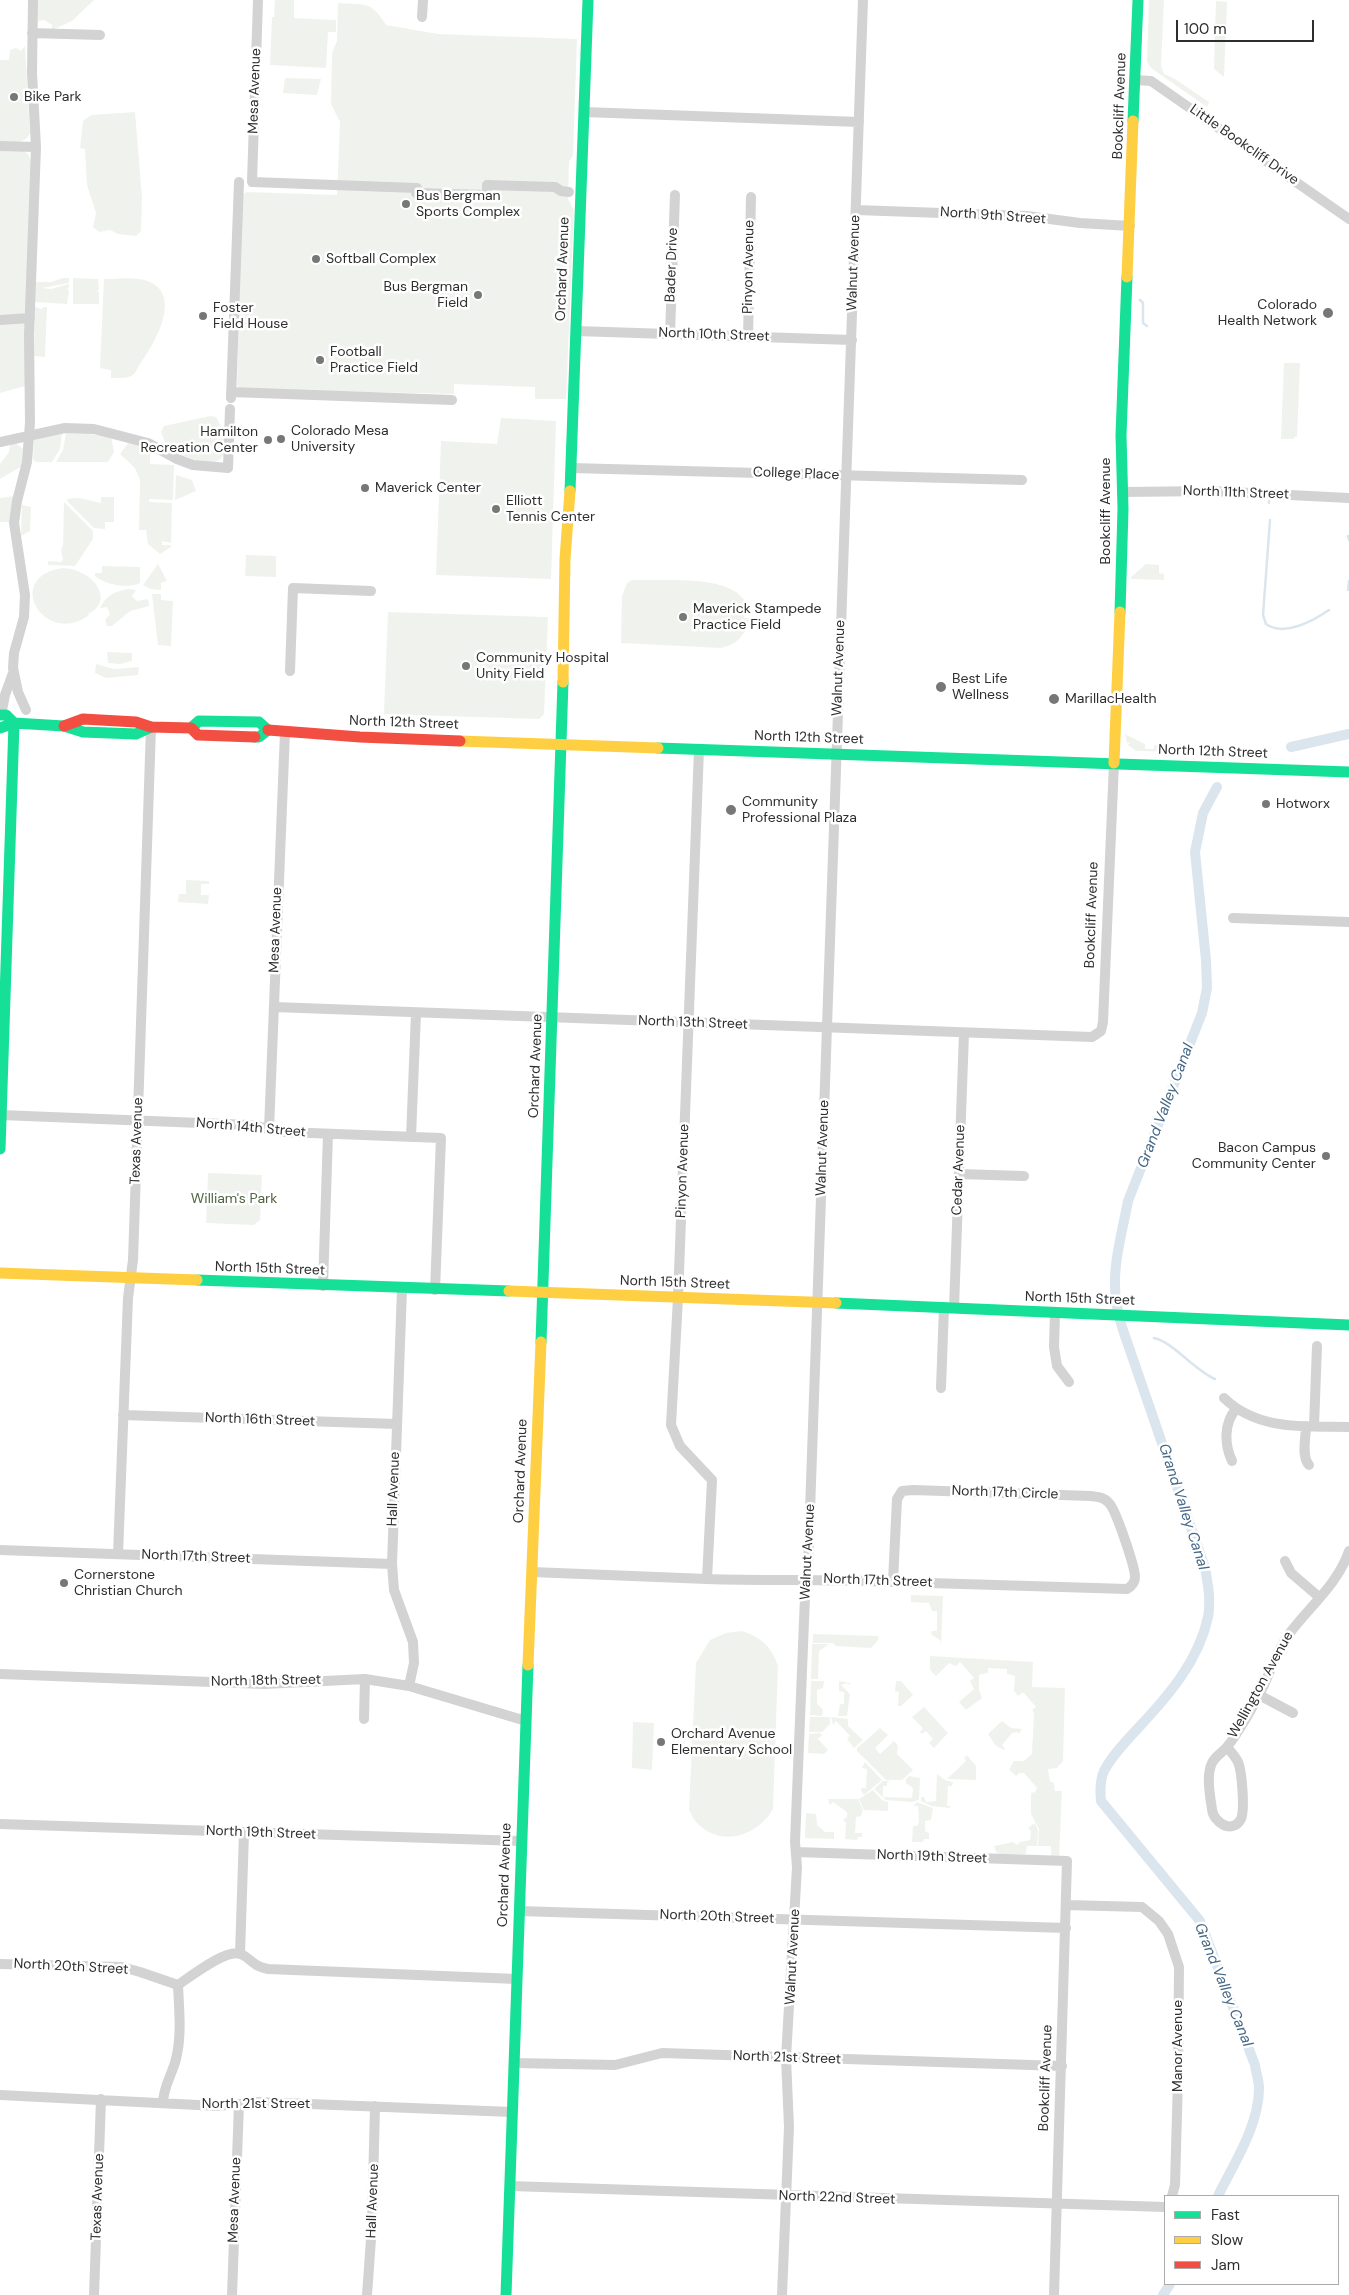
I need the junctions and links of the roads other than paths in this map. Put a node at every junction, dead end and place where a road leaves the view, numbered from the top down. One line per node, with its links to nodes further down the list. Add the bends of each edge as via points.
1 (33, 0): 8 (street)
2 (258, 0): 16 (street, Mesa Avenue, via 252,182 417,188 416,193 487,195 487,185 555,187)
3 (422, 0): 7 (street)
4 (588, 0): 11 (street, Orchard Avenue)
5 (863, 0): 12 (street, Walnut Avenue)
6 (1138, 0): 10 (street, Bookcliff Avenue)
7 (422, 17)
8 (32, 33): 9 (street); 14 (street)
9 (100, 35)
10 (1136, 80): 20 (street, Little Bookcliff Drive, via 1152,81); 21 (street, Bookcliff Avenue)
11 (584, 112): 12 (street); 24 (street, Orchard Avenue)
12 (859, 122): 19 (street, Walnut Avenue)
13 (0, 146): 14 (street)
14 (36, 148): 22 (street)
15 (239, 182): 28 (street, via 231,395)
16 (569, 192)
17 (675, 195): 25 (street, Bader Drive)
18 (751, 197): 26 (street, Pinyon Avenue)
19 (856, 210): 21 (street, North 9th Street, via 1027,216); 27 (street, Walnut Avenue)
20 (1349, 219)
21 (1130, 226): 35 (street, Bookcliff Avenue, via 1121,435)
22 (30, 318): 23 (street); 30 (street)
23 (0, 320)
24 (576, 331): 25 (street, North 10th Street); 32 (street, Orchard Avenue)
25 (670, 334): 26 (street, North 10th Street)
26 (748, 336): 27 (street, North 10th Street)
27 (852, 340): 33 (street, Walnut Avenue)
28 (452, 400)
29 (230, 409): 30 (street, via 228,468 193,465 148,443 94,429 64,428)
30 (29, 436): 31 (street); 39 (street, via 14,523 25,595 13,661)
31 (0, 442)
32 (571, 468): 33 (street, College Place); 46 (street, Orchard Avenue, via 564,575)
33 (846, 476): 34 (street, College Place); 48 (street, Walnut Avenue)
34 (1022, 480)
35 (1123, 492): 36 (street, North 11th Street, via 1211,491); 49 (street, Bookcliff Avenue)
36 (1349, 498)
37 (372, 591): 38 (street, via 293,588)
38 (290, 671)
39 (14, 672): 40 (street); 41 (street)
40 (26, 710)
41 (1, 712): 42 (street)
42 (14, 724): 43 (street, North 12th Street, via 64,726 83,719 136,722); 44 (street, North 12th Street); 53 (street)
43 (151, 727): 45 (street, North 12th Street, via 191,728 198,735 219,736 259,737 268,730); 62 (street, Texas Avenue)
44 (0, 728)
45 (285, 732): 46 (street, North 12th Street); 54 (street, Mesa Avenue)
46 (561, 744): 47 (street, North 12th Street); 56 (street, Orchard Avenue)
47 (699, 749): 48 (street, North 12th Street); 58 (street, Pinyon Avenue)
48 (836, 754): 49 (street, North 12th Street); 59 (street, Walnut Avenue)
49 (1114, 763): 50 (street, North 12th Street); 57 (street, Bookcliff Avenue)
50 (1349, 772)
51 (1233, 918): 52 (street)
52 (1349, 922)
53 (3, 929): 61 (street)
54 (274, 1008): 55 (street, North 13th Street); 63 (street, Mesa Avenue)
55 (416, 1013): 56 (street, North 13th Street); 65 (street)
56 (553, 1018): 58 (street, North 13th Street); 74 (street, Orchard Avenue)
57 (1103, 1022): 60 (street, North 13th Street, via 1095,1035 1086,1038)
58 (689, 1023): 59 (street, North 13th Street); 75 (street, Pinyon Avenue)
59 (827, 1028): 60 (street, North 13th Street); 76 (street, Walnut Avenue)
60 (964, 1033): 67 (street, Cedar Avenue)
61 (1, 1116): 62 (street, North 14th Street); 66 (street)
62 (137, 1121): 63 (street, North 14th Street, via 250,1125); 70 (street, Texas Avenue)
63 (269, 1129): 64 (street, North 14th Street)
64 (328, 1134): 65 (street, North 14th Street); 71 (street)
65 (411, 1137): 73 (street, North 14th Street, via 441,1138)
66 (0, 1149)
67 (959, 1174): 68 (street); 77 (street, Cedar Avenue)
68 (1024, 1176)
69 (0, 1272): 70 (street, North 15th Street)
70 (130, 1278): 71 (street, North 15th Street); 85 (street, Texas Avenue)
71 (323, 1286): 72 (street, North 15th Street)
72 (402, 1289): 73 (street, North 15th Street); 86 (street, Hall Avenue)
73 (435, 1290): 74 (street, North 15th Street)
74 (543, 1293): 75 (street, North 15th Street); 96 (street, Orchard Avenue)
75 (678, 1298): 76 (street, North 15th Street); 97 (street, Pinyon Avenue, via 671,1425 680,1446 712,1480)
76 (817, 1302): 77 (street, North 15th Street); 98 (street, Walnut Avenue)
77 (949, 1307): 78 (street, North 15th Street); 82 (street, Cedar Avenue)
78 (1055, 1313): 79 (street, North 15th Street); 81 (street, via 1057,1366)
79 (1349, 1325)
80 (1317, 1346): 87 (street)
81 (1069, 1382)
82 (941, 1388)
83 (1224, 1398): 84 (street)
84 (1236, 1409): 87 (street, via 1267,1422); 89 (street, via 1231,1414 1226,1437)
85 (123, 1415): 86 (street, North 16th Street); 93 (street, Texas Avenue)
86 (397, 1424): 95 (street, Hall Avenue)
87 (1310, 1426): 88 (street); 90 (street, via 1305,1455)
88 (1349, 1427)
89 (1232, 1461)
90 (1309, 1465)
91 (0, 1550): 93 (street, North 17th Street)
92 (1349, 1552): 101 (street, Wellington Avenue, via 1339,1574)
93 (118, 1554): 95 (street, North 17th Street)
94 (1285, 1561): 101 (street, via 1291,1573)
95 (392, 1564): 104 (street, Hall Avenue, via 394,1590 414,1649)
96 (532, 1572): 97 (street, North 17th Street); 108 (street, Orchard Avenue)
97 (707, 1579): 98 (street, North 17th Street)
98 (807, 1579): 99 (street, North 17th Street); 113 (street, Walnut Avenue)
99 (893, 1582): 100 (street, North 17th Street, via 1127,1589); 100 (street, North 17th Circle, via 897,1499 902,1491 913,1490 1104,1498 1110,1503 1134,1567)
100 (1132, 1586)
101 (1318, 1597): 105 (street, Wellington Avenue, via 1280,1646)
102 (0, 1674): 103 (street, North 18th Street, via 264,1684)
103 (366, 1679): 104 (street, North 18th Street); 107 (street)
104 (409, 1686): 108 (street, North 18th Street)
105 (1259, 1695): 106 (street); 109 (street, Wellington Avenue)
106 (1294, 1713)
107 (364, 1719)
108 (526, 1721): 112 (street, Orchard Avenue)
109 (1227, 1747): 109 (street, Wellington Avenue, via 1216,1756 1210,1770 1213,1815 1225,1826 1236,1824 1242,1812 1240,1768)
110 (0, 1824): 111 (street, North 19th Street)
111 (244, 1833): 112 (street, North 19th Street); 119 (street)
112 (521, 1841): 116 (street, Orchard Avenue)
113 (796, 1852): 114 (street, North 19th Street); 117 (street, Walnut Avenue)
114 (1067, 1861): 115 (street, Bookcliff Avenue)
115 (1066, 1905): 118 (street, Bookcliff Avenue); 133 (street, Manor Avenue, via 1142,1907 1160,1921 1168,1934 1179,1967)
116 (519, 1911): 117 (street, North 20th Street); 121 (street, Orchard Avenue)
117 (795, 1920): 118 (street, North 20th Street); 123 (street, Walnut Avenue)
118 (1066, 1928): 125 (street, Bookcliff Avenue)
119 (240, 1954): 121 (street, via 253,1964 268,1968); 122 (street, via 210,1963)
120 (0, 1964): 122 (street, North 20th Street, via 122,1968)
121 (517, 1979): 124 (street, Orchard Avenue)
122 (178, 1985): 128 (street, via 179,2046 164,2090)
123 (786, 2058): 124 (street, North 21st Street, via 662,2053 615,2065); 125 (street, North 21st Street); 134 (street, Walnut Avenue, via 789,2128)
124 (514, 2063): 131 (street, Orchard Avenue)
125 (1062, 2066): 135 (street, Bookcliff Avenue)
126 (0, 2095): 127 (street, North 21st Street)
127 (101, 2099): 128 (street, North 21st Street); 137 (street, Texas Avenue)
128 (163, 2103): 129 (street, North 21st Street)
129 (239, 2104): 130 (street, North 21st Street); 138 (street, Mesa Avenue)
130 (376, 2106): 131 (street, North 21st Street); 139 (street, Hall Avenue)
131 (512, 2112): 132 (street, Orchard Avenue)
132 (510, 2186): 134 (street, North 22nd Street); 140 (street, Orchard Avenue)
133 (1172, 2195)
134 (786, 2196): 135 (street, North 22nd Street); 141 (street, Walnut Avenue)
135 (1057, 2204): 136 (street, North 22nd Street); 142 (street, Bookcliff Avenue)
136 (1164, 2207)
137 (94, 2295)
138 (232, 2295)
139 (367, 2295)
140 (506, 2295)
141 (782, 2295)
142 (1054, 2295)

